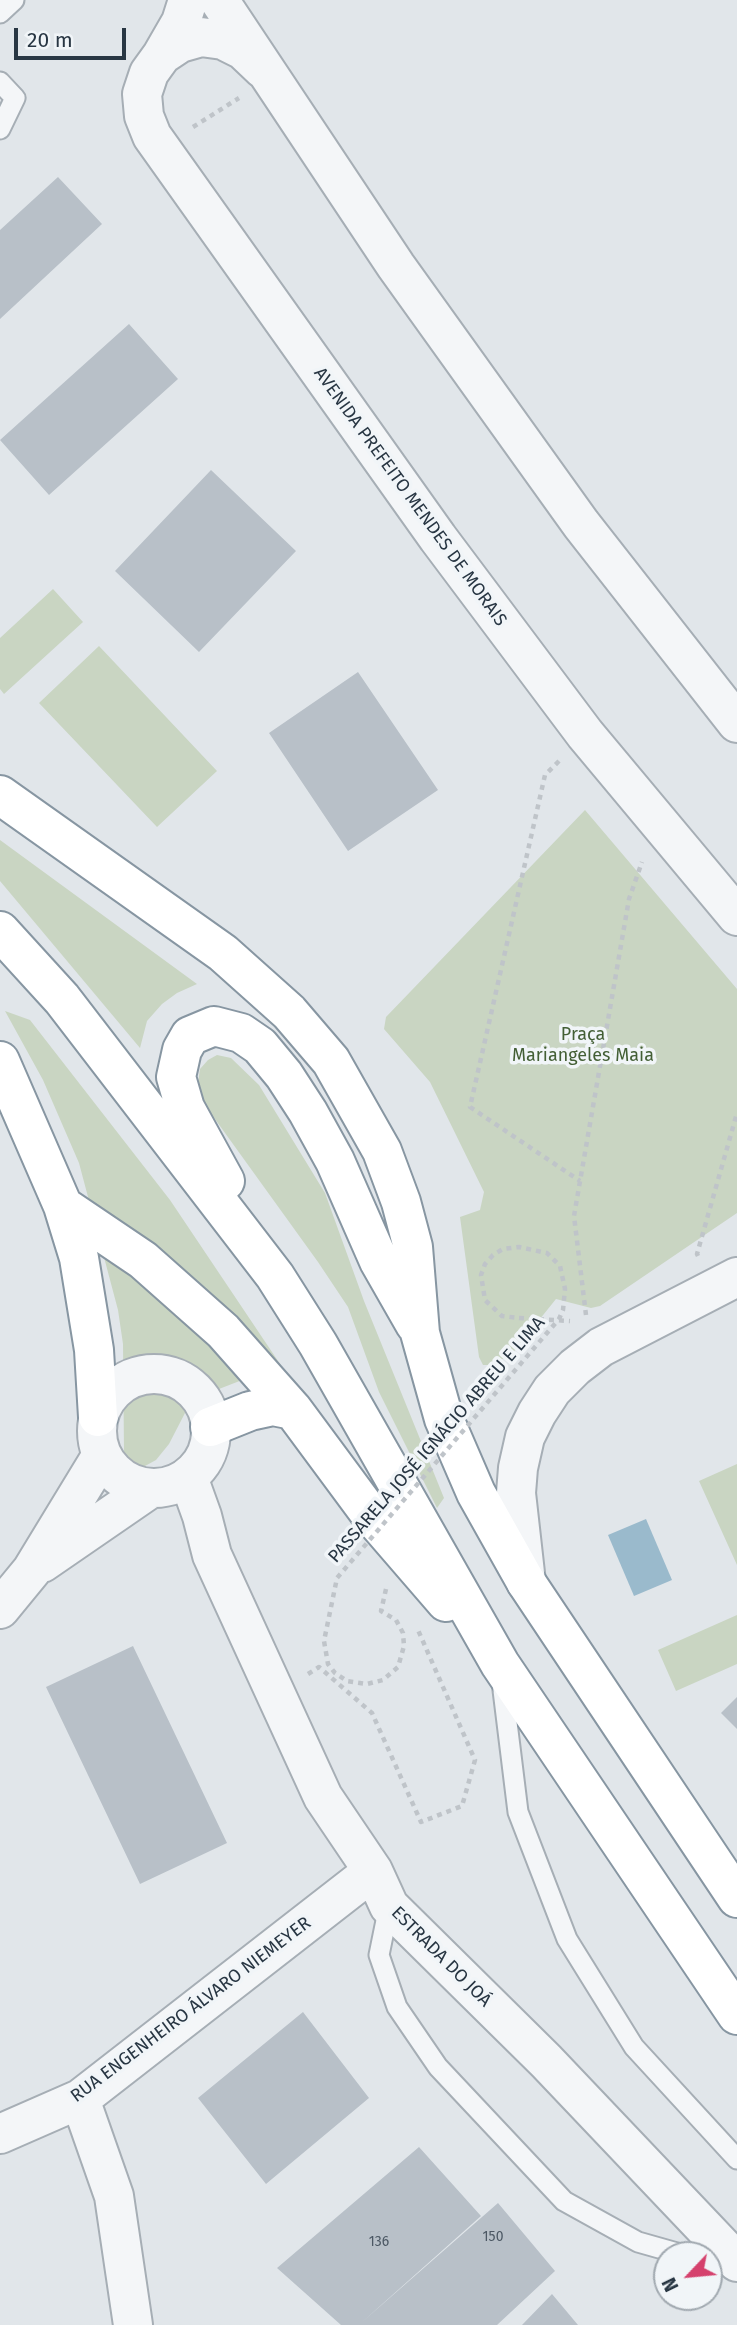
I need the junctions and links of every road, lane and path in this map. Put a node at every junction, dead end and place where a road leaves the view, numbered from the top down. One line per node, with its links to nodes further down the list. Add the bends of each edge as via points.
1 (13, 0): 4 (lane)
2 (188, 0): 5 (street, AVENIDA PREFEITO MENDES DE MORAIS)
3 (219, 0): 7 (street)
4 (0, 13)
5 (162, 55): 7 (street, via 201,37 223,40 243,50); 11 (street, AVENIDA PREFEITO MENDES DE MORAIS, via 142,94 152,136 438,538)
6 (0, 82): 9 (lane, via 15,98)
7 (251, 83): 8 (path); 10 (street, via 396,266 581,524)
8 (193, 127)
9 (0, 129)
10 (737, 723)
11 (585, 734): 13 (street, AVENIDA PREFEITO MENDES DE MORAIS); 18 (path, via 545,775 470,1107)
12 (0, 795): 25 (highway, via 223,953 289,1013 331,1060 382,1151 401,1202 413,1247)
13 (657, 820): 14 (street, AVENIDA PREFEITO MENDES DE MORAIS); 18 (path, via 629,899)
14 (737, 916)
15 (0, 931): 21 (highway, via 62,999)
16 (0, 1061): 19 (highway)
17 (737, 1112): 20 (path)
18 (580, 1181): 24 (path, via 574,1216)
19 (63, 1206): 26 (highway, via 143,1260 223,1331); 27 (highway, via 88,1306)
20 (697, 1254)
21 (275, 1276): 25 (highway, via 186,1108 176,1077 190,1036 214,1026 242,1033 260,1046 309,1112 379,1261); 36 (highway, via 318,1343)
22 (737, 1277): 32 (street, via 601,1347 552,1390 525,1437 518,1468 516,1493)
23 (519, 1318): 34 (path, PASSARELA JOSÉ IGNÁCIO ABREU E LIMA, bridge, via 502,1316 485,1300 481,1275 493,1255 519,1247 547,1253 559,1266 565,1289 559,1320 337,1578 324,1641 328,1664 347,1681 368,1685 383,1680 398,1667 404,1646)
24 (586, 1322)
25 (420, 1333): 32 (highway, via 444,1419 476,1493)
26 (293, 1410): 28 (highway, via 273,1406); 36 (highway, via 370,1514)
27 (98, 1417): 28 (street, via 117,1387 149,1374 184,1382 197,1394); 29 (street)
28 (211, 1427): 30 (street, via 201,1464)
29 (102, 1455): 30 (street, via 110,1468 136,1485); 31 (street)
30 (169, 1484): 31 (street); 37 (street, ESTRADA DO JOÁ, via 202,1516 212,1555)
31 (32, 1570): 33 (street)
32 (526, 1582): 39 (highway)
33 (0, 1609)
34 (396, 1620)
35 (417, 1626): 37 (path, via 475,1760 462,1806 421,1822 372,1713 319,1667)
36 (500, 1664): 41 (highway); 44 (lane, via 518,1812 567,1939 634,2047)
37 (275, 1692): 38 (street, ESTRADA DO JOÁ, via 323,1797)
38 (373, 1871): 40 (street, ESTRADA DO JOÁ); 42 (street, RUA ENGENHEIRO ÁLVARO NIEMEYER)
39 (737, 1898)
40 (389, 1906): 45 (lane, via 379,1955 397,2007 438,2067 565,2201); 46 (street, ESTRADA DO JOÁ)
41 (737, 2015)
42 (80, 2099): 43 (street, RUA ENGENHEIRO ÁLVARO NIEMEYER); 47 (street, via 114,2196)
43 (0, 2134)
44 (737, 2159)
45 (653, 2246)
46 (737, 2262)
47 (133, 2325)

